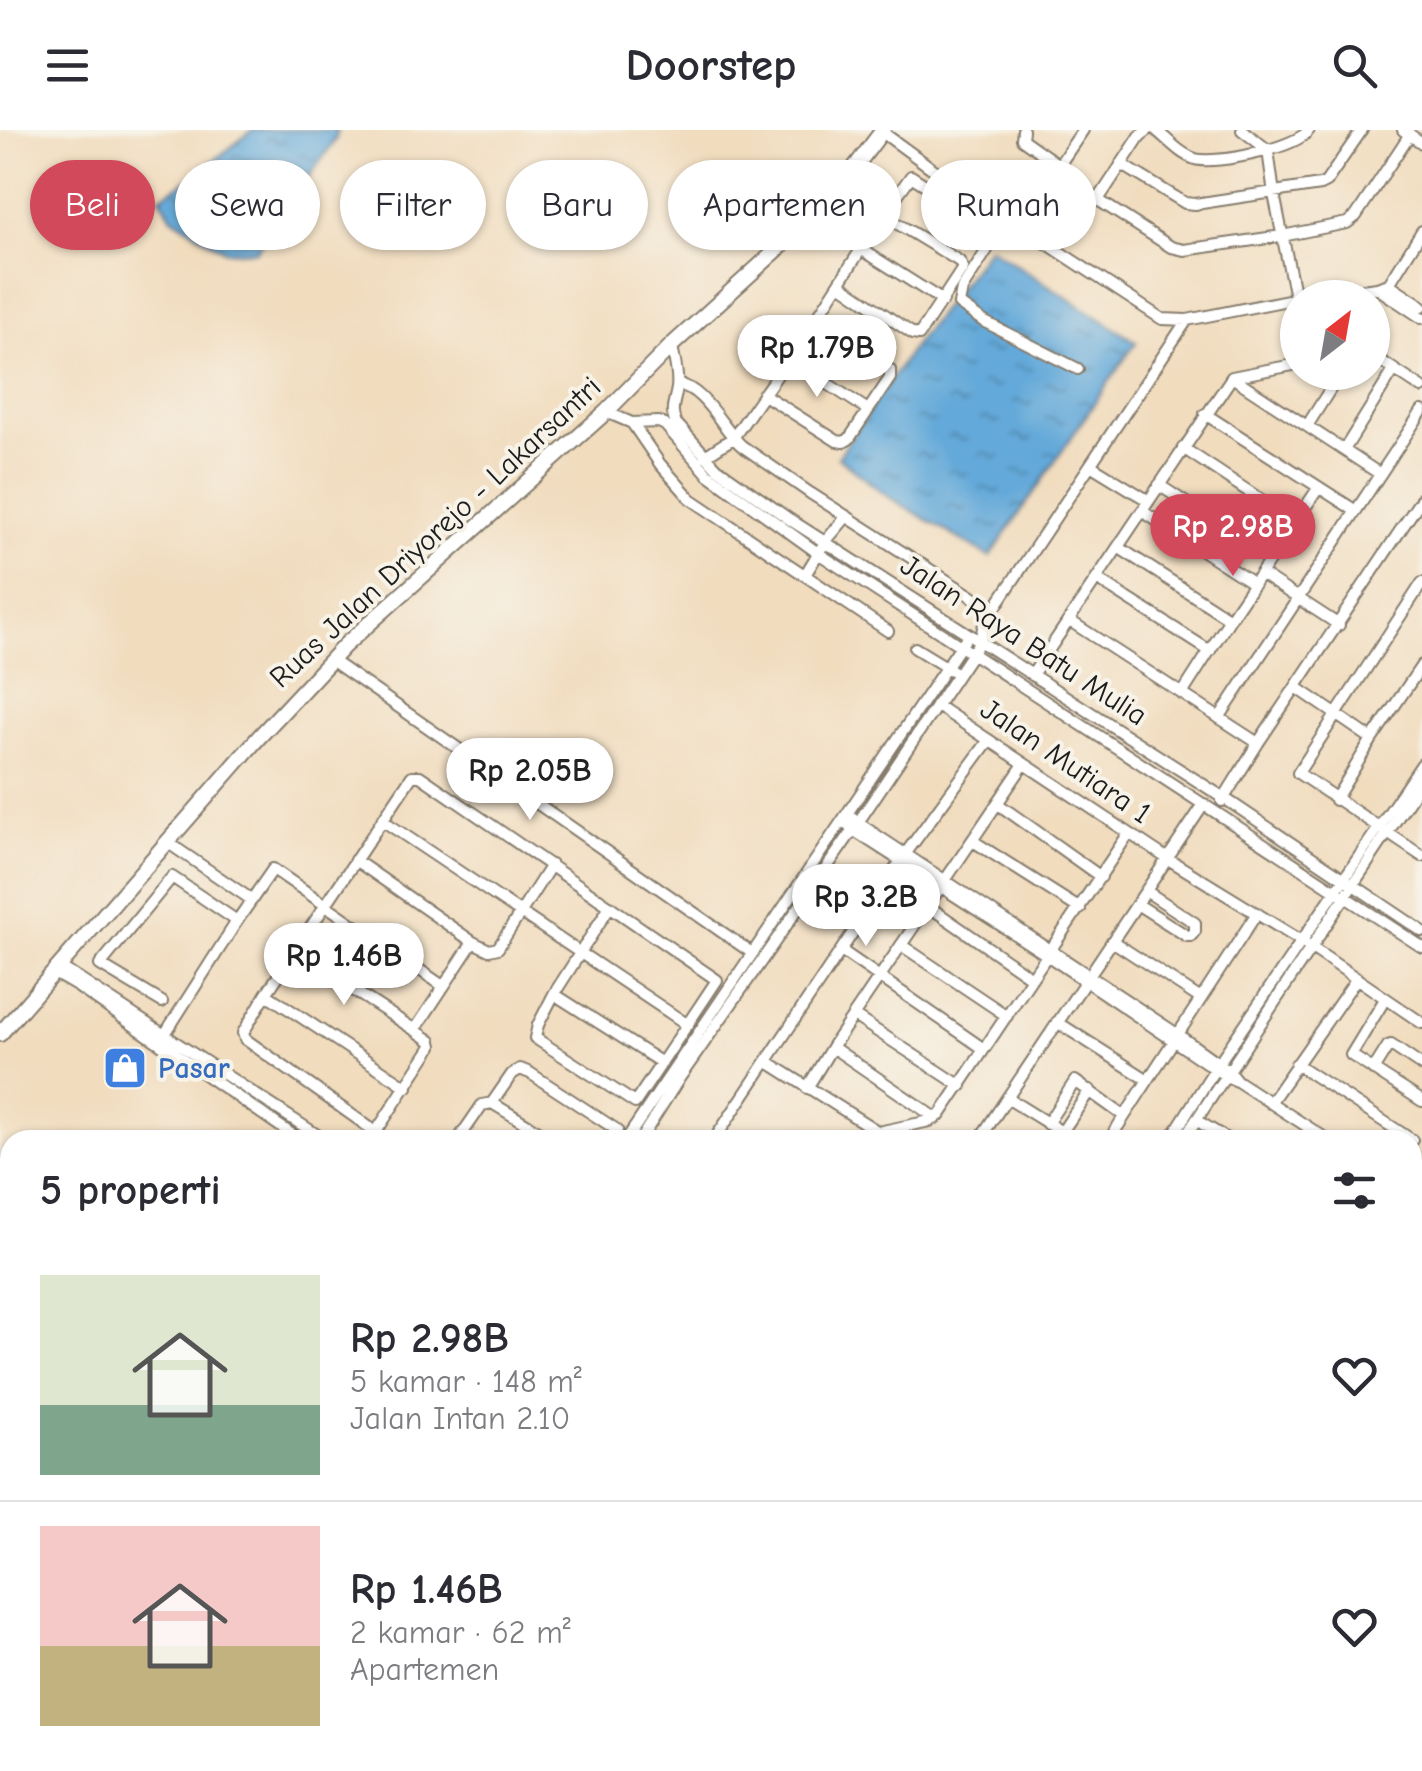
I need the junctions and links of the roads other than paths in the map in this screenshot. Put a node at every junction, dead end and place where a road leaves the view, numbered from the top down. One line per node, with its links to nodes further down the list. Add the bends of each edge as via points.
1 (1023, 130): 13 (street, via 1022,139)
2 (1083, 130): 14 (street)
3 (1148, 130): 15 (street)
4 (1156, 130): 11 (street, via 1201,160)
5 (1242, 130): 11 (street)
6 (1309, 130): 11 (street)
7 (1362, 130): 18 (street, via 1326,182)
8 (883, 131): 12 (street); 38 (main road, Ruas Jalan Driyorejo - Lakarsantri, via 811,220)
9 (1406, 132): 10 (street); 22 (street, via 1356,216)
10 (1422, 143)
11 (1268, 150): 18 (street)
12 (925, 160)
13 (1047, 160)
14 (1064, 160)
15 (1121, 164): 18 (street, via 1185,203); 19 (street)
16 (921, 182): 17 (street, via 911,176)
17 (901, 190)
18 (1274, 194): 22 (street)
19 (1098, 200): 22 (street, via 1178,250)
20 (901, 226): 32 (street, via 962,264)
21 (1421, 233): 28 (street)
22 (1282, 236): 27 (street)
23 (860, 250): 29 (street)
24 (864, 250): 32 (street)
25 (987, 250): 42 (street, via 959,304)
26 (1059, 250): 37 (street, via 1158,317)
27 (1293, 280)
28 (1387, 280)
29 (840, 284): 32 (street, via 915,335); 36 (street)
30 (1390, 290): 34 (street)
31 (1390, 292): 35 (street)
32 (942, 300)
33 (1280, 301): 37 (street)
34 (1422, 306)
35 (1422, 318)
36 (815, 320): 39 (street); 49 (street, via 890,370)
37 (1187, 320): 59 (street)
38 (672, 345): 45 (street, Jalan Raya Batu Mulia); 51 (main road, Ruas Jalan Driyorejo - Lakarsantri)
39 (788, 358): 48 (street); 49 (street)
40 (1390, 367): 43 (street)
41 (1280, 368): 44 (street)
42 (1078, 369)
43 (1394, 370): 46 (street); 57 (street)
44 (1232, 378): 52 (street); 54 (street)
45 (678, 385): 55 (street, via 697,393); 58 (street, Jalan Raya Batu Mulia, via 674,422)
46 (1422, 388)
47 (1330, 390): 54 (street)
48 (762, 394): 49 (street, via 841,442); 55 (street)
49 (868, 410)
50 (1422, 411): 60 (street)
51 (606, 412): 53 (street); 88 (main road, Ruas Jalan Driyorejo - Lakarsantri)
52 (1206, 414): 56 (street); 62 (street)
53 (632, 423): 70 (street, via 666,425 708,474); 72 (street, via 692,499)
54 (1307, 426): 57 (street)
55 (733, 438): 58 (street); 66 (street)
56 (1183, 448): 61 (street); 67 (street)
57 (1344, 450): 60 (street)
58 (705, 456): 68 (street, Jalan Raya Batu Mulia)
59 (1092, 466): 64 (street); 77 (street)
60 (1380, 474): 65 (street)
61 (1159, 485): 64 (street); 71 (street)
62 (1318, 487): 65 (street); 67 (street)
63 (1422, 498): 81 (street)
64 (1145, 506): 69 (street); 74 (street)
65 (1356, 511): 76 (street)
66 (847, 516): 68 (street); 77 (street)
67 (1296, 522): 71 (street)
68 (826, 542): 70 (street); 83 (street, Jalan Raya Batu Mulia)
69 (1118, 547): 73 (street); 78 (street)
70 (818, 553): 72 (street); 86 (street)
71 (1270, 558): 74 (street)
72 (804, 575): 82 (street)
73 (1097, 579): 79 (street); 87 (street)
74 (1257, 579): 76 (street); 78 (street)
75 (1422, 583): 95 (street)
76 (1297, 596): 81 (street); 96 (street)
77 (993, 610): 80 (street)
78 (1230, 619): 87 (street)
79 (1070, 621): 91 (street); 93 (street)
80 (984, 624): 83 (street); 84 (street)
81 (1339, 624): 92 (street)
82 (888, 631)
83 (969, 634): 84 (street, Jalan Raya Batu Mulia); 86 (street)
84 (980, 641): 86 (street); 91 (street, Jalan Raya Batu Mulia)
85 (916, 648): 90 (street)
86 (966, 649): 90 (street); 106 (street)
87 (1210, 651): 93 (street)
88 (331, 660): 114 (main road, Ruas Jalan Driyorejo - Lakarsantri); 143 (street)
89 (1422, 666): 97 (street)
90 (951, 670): 94 (street); 108 (street)
91 (1032, 675): 103 (street, Jalan Raya Batu Mulia)
92 (1296, 687): 95 (street); 99 (street)
93 (1182, 694): 96 (street)
94 (936, 705): 98 (street, Jalan Mutiara 1); 110 (street)
95 (1336, 714): 97 (street); 104 (street, via 1298,773)
96 (1219, 718): 99 (street)
97 (1372, 739): 104 (street)
98 (990, 740): 100 (street, Jalan Mutiara 1); 116 (street)
99 (1258, 743): 103 (street)
100 (1024, 764): 105 (street); 112 (street, Jalan Mutiara 1)
101 (1422, 764): 111 (street)
102 (1422, 781): 111 (street)
103 (1224, 798): 107 (street); 121 (street, Jalan Raya Batu Mulia)
104 (1336, 800): 111 (street)
105 (998, 804): 113 (street); 120 (street)
106 (1204, 804): 107 (street); 117 (street)
107 (1216, 811): 124 (street)
108 (846, 817): 110 (street); 143 (street)
109 (382, 820): 118 (street); 119 (street, via 416,774); 131 (street)
110 (856, 826): 116 (street); 196 (street)
111 (1383, 831): 115 (street); 121 (street)
112 (1129, 833): 117 (street, Jalan Mutiara 1); 120 (street)
113 (972, 841): 122 (street); 130 (street)
114 (167, 842): 125 (street); 145 (main road, Ruas Jalan Driyorejo - Lakarsantri)
115 (1422, 856)
116 (903, 857): 122 (street); 140 (street)
117 (1168, 859): 123 (street); 132 (street, Jalan Mutiara 1)
118 (355, 860): 126 (street); 136 (street)
119 (550, 865): 128 (street); 131 (street)
120 (1100, 877): 130 (street)
121 (1349, 882): 124 (street); 134 (street, Jalan Raya Batu Mulia)
122 (943, 884): 129 (street); 144 (street)
123 (1146, 891): 127 (street); 127 (street, via 1195,923 1195,931 1186,936)
124 (1341, 895): 137 (street); 139 (street)
125 (252, 900): 126 (street, via 274,869); 133 (street)
126 (326, 904): 141 (street); 150 (street)
127 (1137, 904): 135 (street)
128 (610, 906): 142 (street); 160 (street, via 716,980)
129 (928, 906): 138 (street); 147 (street)
130 (1080, 909): 144 (street)
131 (520, 912): 136 (street, via 498,948); 142 (street)
132 (1257, 913): 137 (street, Jalan Mutiara 1); 153 (street)
133 (238, 921): 155 (street, via 172,877 100,965); 163 (street)
134 (1422, 932)
135 (1112, 941): 148 (street); 153 (street)
136 (473, 942): 150 (street)
137 (1307, 945): 149 (street, Jalan Mutiara 1); 172 (street)
138 (901, 946): 146 (street); 157 (street)
139 (1422, 947)
140 (842, 950): 146 (street); 167 (street)
141 (294, 952): 151 (street); 161 (street)
142 (579, 952): 152 (street); 160 (street)
143 (752, 953): 195 (street)
144 (1049, 953): 147 (street); 148 (street)
145 (57, 970): 162 (main road, Ruas Jalan Driyorejo - Lakarsantri); 163 (street); 187 (street)
146 (879, 976): 156 (street); 166 (street)
147 (1032, 978): 157 (street)
148 (1087, 978): 158 (street); 164 (street)
149 (1357, 978): 154 (street, Jalan Mutiara 1); 169 (street)
150 (443, 986): 161 (street)
151 (266, 994): 175 (street); 190 (street, via 245,1038)
152 (554, 994): 168 (street); 168 (street, via 535,1038 635,1103)
153 (1202, 999): 164 (street)
154 (1386, 999): 159 (street, Jalan Mutiara 1); 171 (street, via 1351,1055)
155 (162, 1002)
156 (854, 1016): 165 (street); 174 (street)
157 (1007, 1016): 166 (street)
158 (1058, 1022): 173 (street); 178 (street)
159 (1422, 1023)
160 (688, 1025): 168 (street)
161 (415, 1030): 175 (street, via 432,1046)
162 (0, 1034)
163 (165, 1034): 186 (street)
164 (1175, 1037): 172 (street); 173 (street)
165 (832, 1047): 176 (street); 183 (street)
166 (984, 1049): 174 (street)
167 (768, 1062): 176 (street); 197 (street)
168 (662, 1064)
169 (1296, 1064): 181 (street); 208 (street)
170 (1422, 1066): 171 (street, via 1391,1045)
171 (1373, 1070): 179 (street)
172 (1225, 1072): 181 (street); 184 (street); 204 (street)
173 (1148, 1080): 182 (street)
174 (961, 1086): 183 (street)
175 (407, 1087): 191 (street)
176 (807, 1088): 198 (street)
177 (1090, 1090): 182 (street); 185 (street, via 1074,1081); 202 (street)
178 (1007, 1098): 185 (street); 200 (street)
179 (1422, 1101)
180 (492, 1103): 192 (street, via 482,1106); 193 (street); 194 (street, via 520,1070)
181 (1270, 1103): 207 (street)
182 (1124, 1116): 203 (street)
183 (936, 1118): 199 (street)
184 (1196, 1120): 205 (street); 206 (street)
185 (1047, 1124): 201 (street)
186 (305, 1126): 188 (street); 189 (street)
187 (284, 1130)
188 (303, 1130)
189 (311, 1130)
190 (373, 1130)
191 (377, 1130)
192 (467, 1130)
193 (537, 1130)
194 (617, 1130)
195 (638, 1130)
196 (639, 1130)
197 (722, 1130)
198 (875, 1130)
199 (886, 1130)
200 (986, 1130)
201 (1058, 1130)
202 (1063, 1130)
203 (1115, 1130)
204 (1178, 1130)
205 (1190, 1130)
206 (1212, 1130)
207 (1312, 1130)
208 (1397, 1130)

